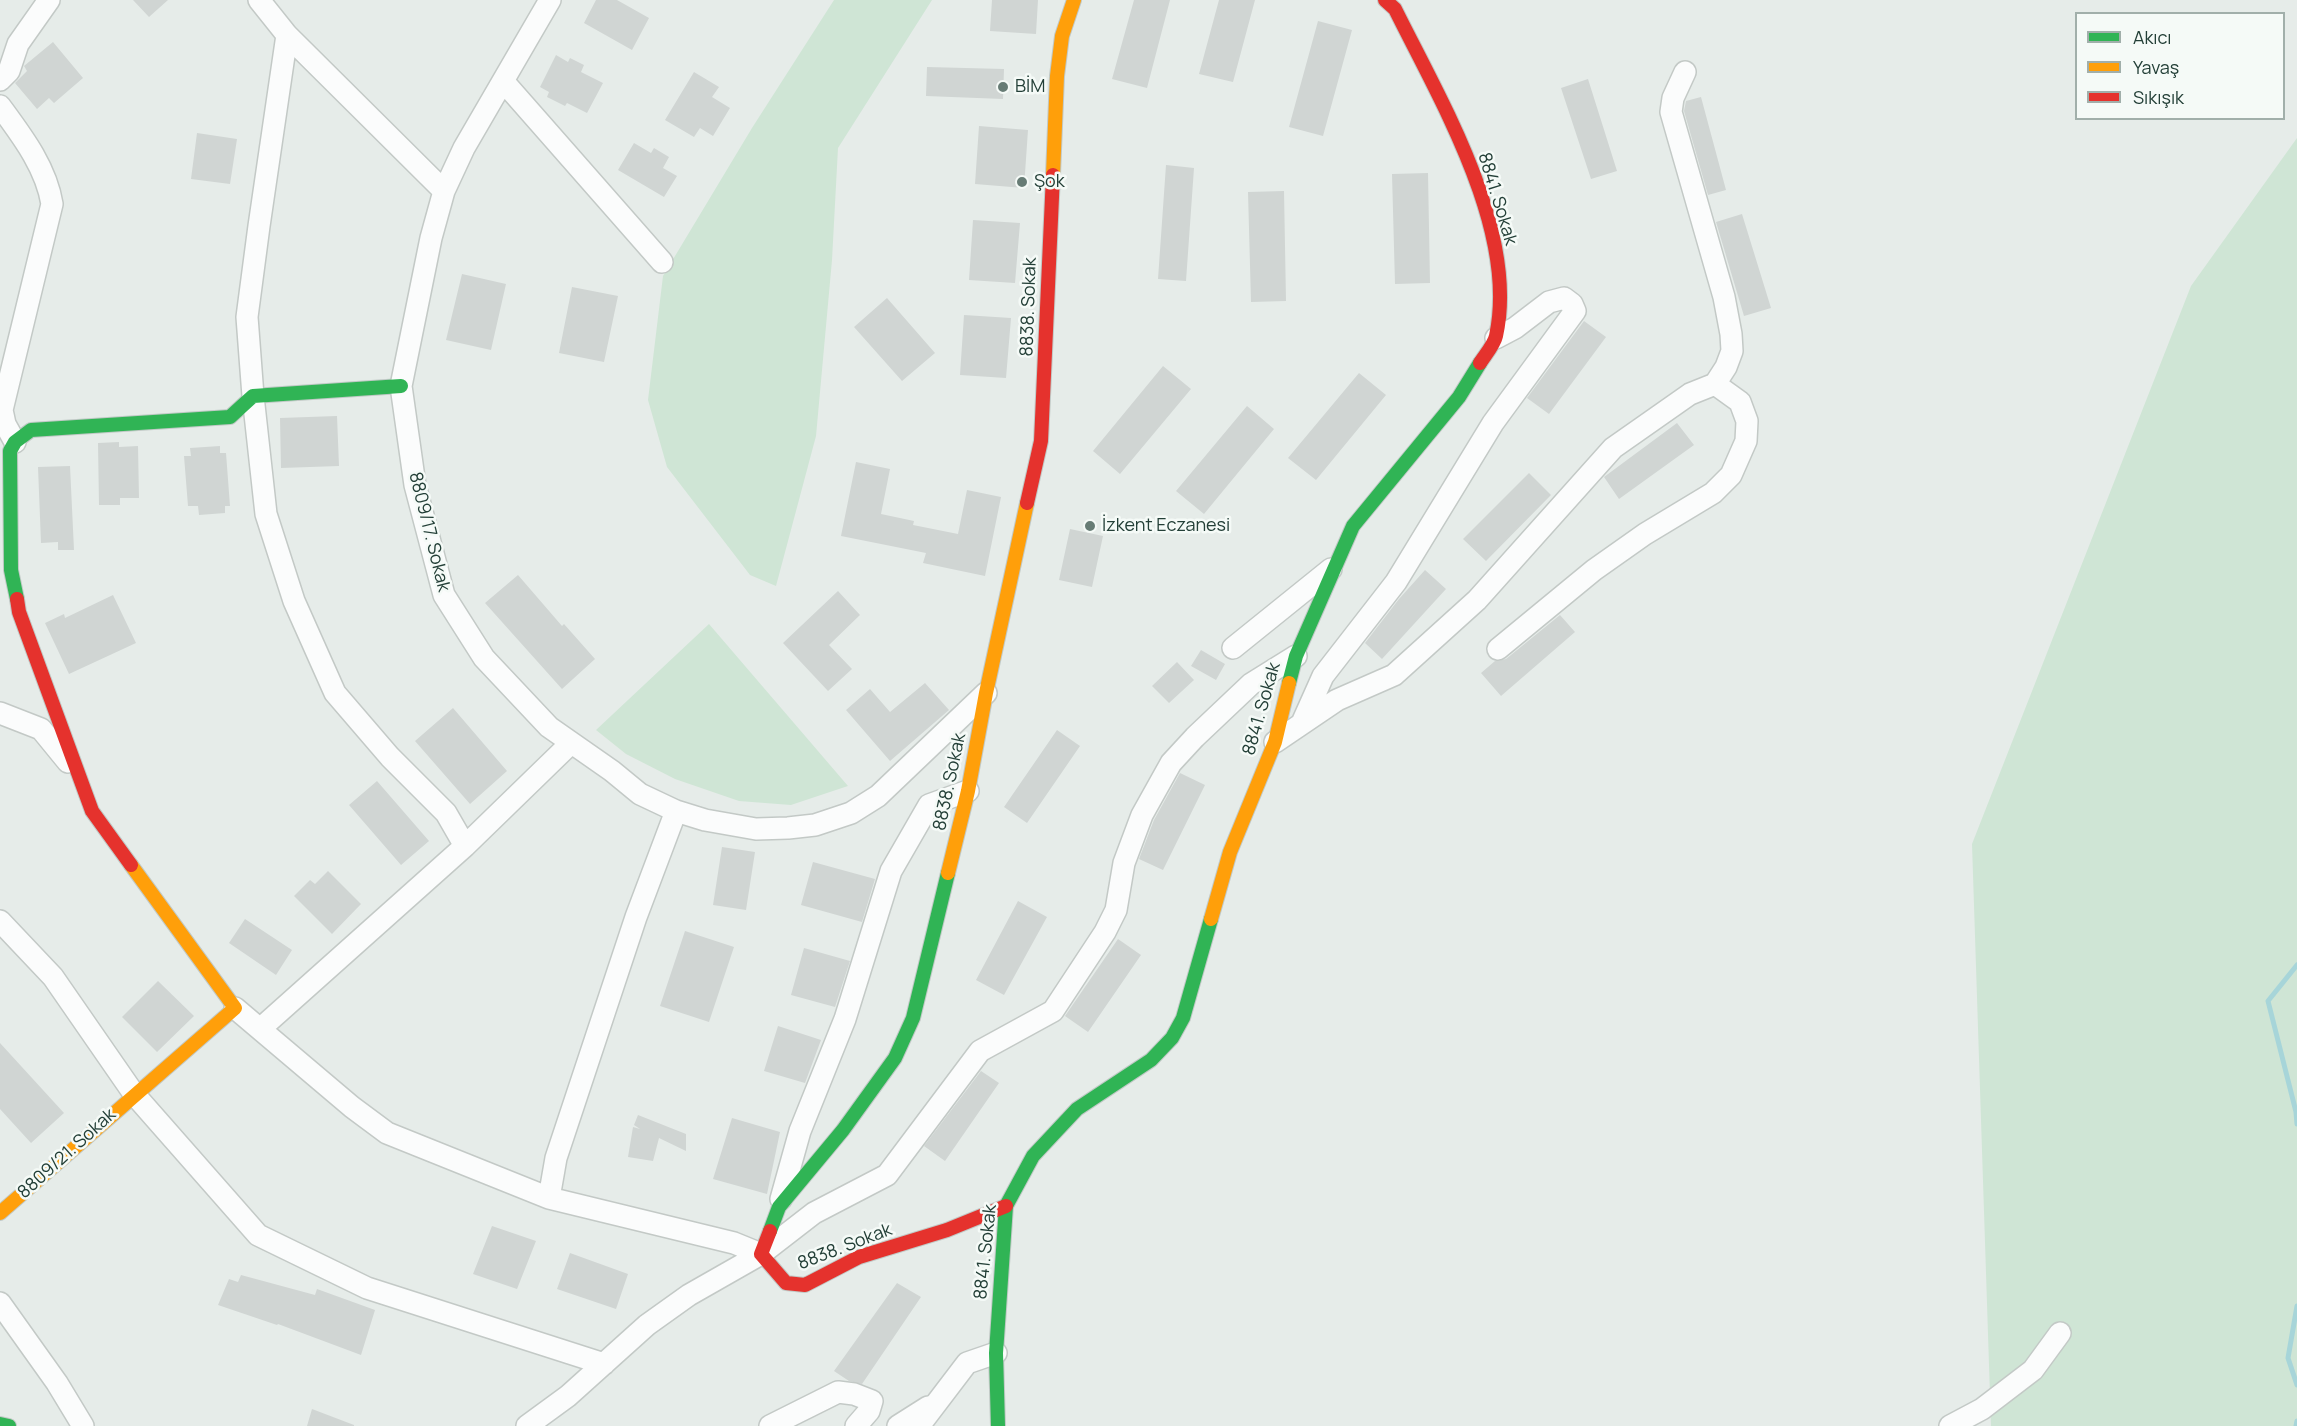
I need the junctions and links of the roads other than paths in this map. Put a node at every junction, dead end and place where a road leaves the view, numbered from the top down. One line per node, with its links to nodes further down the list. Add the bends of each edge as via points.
1 (49, 0): 8 (street, via 18,44 9,71)
2 (258, 0): 6 (street)
3 (550, 0): 9 (street, 8809/17. Sokak)
4 (1074, 0): 22 (street, 8838. Sokak, via 1062,36 1057,76 1041,441)
5 (1385, 0): 13 (street, 8841. Sokak, via 1395,9 1477,183 1492,230 1498,273)
6 (287, 35): 11 (street); 16 (street, via 247,318)
7 (1685, 72): 14 (street, via 1671,112 1731,334 1732,351)
8 (0, 80)
9 (503, 81): 11 (street, 8809/17. Sokak); 12 (street)
10 (0, 106): 17 (street, via 36,159 49,185 52,204 2,410 4,424)
11 (444, 192): 15 (street, 8809/17. Sokak)
12 (662, 262)
13 (1496, 338): 18 (street, 8841. Sokak, via 1459,397 1353,526); 24 (street, via 1549,302 1564,298 1575,311 1492,423 1396,582 1323,676)
14 (1715, 384): 20 (street, via 1740,402 1747,421 1746,441 1731,475 1713,493 1594,570); 24 (street, via 1690,394 1613,448 1477,600 1394,675 1337,700)
15 (401, 386): 16 (street); 26 (street, 8809/17. Sokak, via 414,485 444,595 484,658 549,727)
16 (253, 396): 17 (street, via 230,417 31,430); 30 (street, via 266,514 294,600 335,693 390,757 446,813)
17 (15, 442): 27 (street, via 10,451 11,570 19,612)
18 (1336, 566): 19 (street); 21 (street, 8841. Sokak)
19 (1233, 648)
20 (1498, 649)
21 (1296, 656): 25 (street, 8841. Sokak); 39 (street, via 1251,684 1171,763 1142,815 1128,854 1116,910 1053,1011 980,1051 886,1176 814,1213)
22 (986, 693): 28 (street, 8838. Sokak); 29 (street, 8809/17. Sokak, via 878,796 851,813 814,825 756,829)
23 (0, 713): 27 (street, via 41,729)
24 (1302, 723): 25 (street)
25 (1275, 742): 36 (street, 8841. Sokak, via 1230,852 1183,1018 1172,1038 1151,1060 1077,1109 1033,1156)
26 (572, 743): 29 (street, 8809/17. Sokak, via 640,794); 30 (street)
27 (79, 776): 32 (street, via 92,811)
28 (968, 791): 37 (street, 8838. Sokak, via 913,1018 895,1058); 37 (street, via 929,805 891,871 845,1019 800,1131)
29 (676, 811): 35 (street, via 559,1147)
30 (465, 846): 33 (street)
31 (0, 921): 34 (street, via 53,977)
32 (235, 1008): 33 (street); 34 (street, 8809/21. Sokak)
33 (260, 1029): 35 (street, via 387,1133)
34 (134, 1094): 38 (street, 8809/21. Sokak); 43 (street, via 258,1235 367,1288)
35 (549, 1198): 39 (street, via 734,1243)
36 (1006, 1206): 39 (street, 8838. Sokak, via 947,1230 859,1257 805,1285 786,1283); 42 (street, 8841. Sokak)
37 (779, 1208): 39 (street, 8838. Sokak)
38 (0, 1213)
39 (761, 1254): 43 (street, via 646,1325)
40 (0, 1303): 47 (street)
41 (2060, 1333): 54 (street, via 2033,1370 1982,1409)
42 (996, 1353): 44 (street, via 967,1363); 53 (street, 8841. Sokak)
43 (604, 1364): 48 (street)
44 (939, 1400): 51 (street); 52 (street)
45 (0, 1424): 46 (street)
46 (9, 1426)
47 (83, 1426)
48 (527, 1426)
49 (770, 1426): 50 (street, via 837,1392 872,1401 869,1412)
50 (856, 1426)
51 (898, 1426)
52 (919, 1426)
53 (998, 1426)
54 (1950, 1426)

